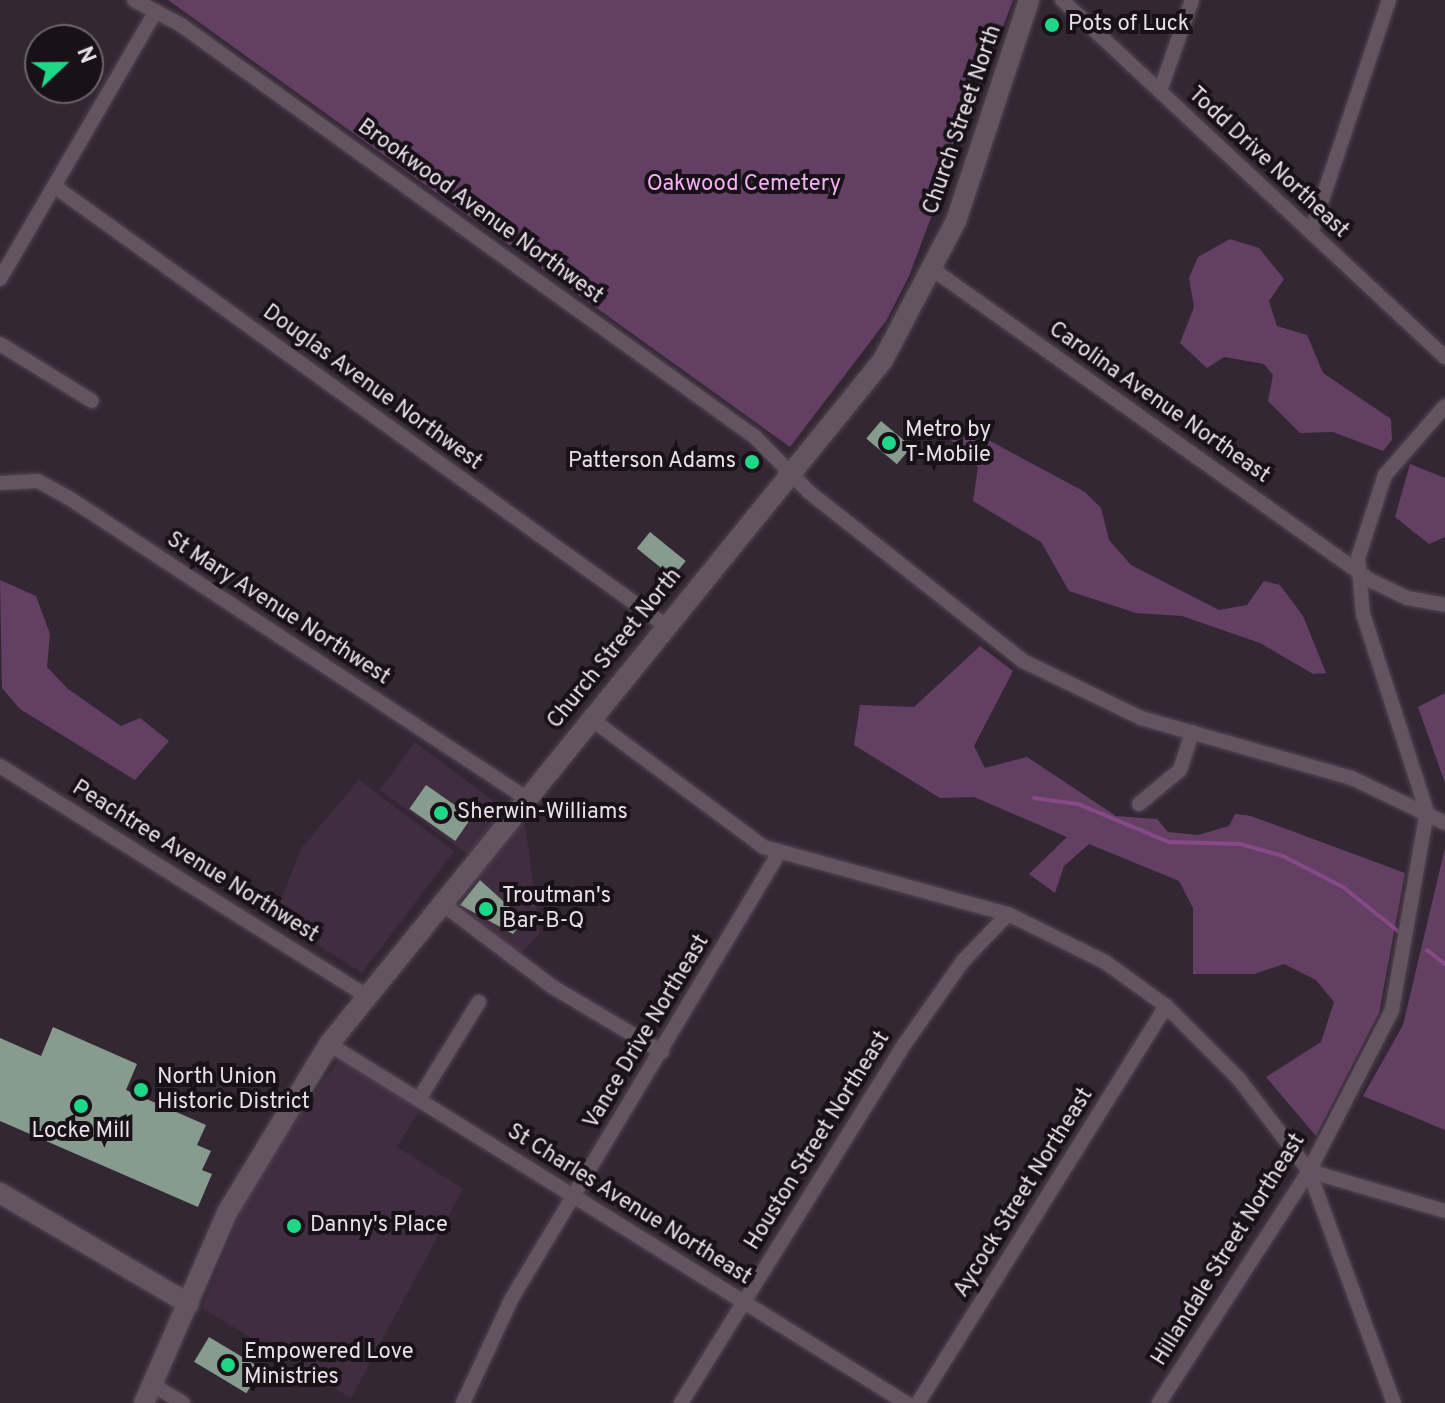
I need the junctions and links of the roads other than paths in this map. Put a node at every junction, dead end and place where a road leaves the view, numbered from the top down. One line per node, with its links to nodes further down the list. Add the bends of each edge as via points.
1 (134, 0): 6 (street, Brookwood Avenue Northwest)
2 (1029, 0): 11 (main road, Church Street North)
3 (1062, 0): 7 (street, Todd Drive Northeast)
4 (1192, 0): 7 (street)
5 (1389, 0): 9 (street)
6 (156, 11): 8 (street); 17 (street, Brookwood Avenue Northwest, via 732,420)
7 (1160, 91): 9 (street, Todd Drive Northeast)
8 (54, 186): 10 (street); 21 (street, Douglas Avenue Northwest)
9 (1311, 233): 14 (street, Todd Drive Northeast)
10 (6, 256): 12 (street)
11 (935, 271): 17 (main road, Church Street North, via 883,360); 19 (street, Carolina Avenue Northeast)
12 (0, 279)
13 (0, 344): 15 (street)
14 (1445, 357)
15 (92, 401)
16 (1445, 406): 19 (street, Hillandale Street Northeast, via 1385,475)
17 (792, 471): 21 (main road, Church Street North); 23 (street, Brookwood Avenue Northwest, via 820,501 1023,661 1094,700)
18 (0, 483): 25 (street, St Mary Avenue Northwest, via 38,481 69,498)
19 (1357, 571): 20 (street, Carolina Avenue Northeast, via 1407,598); 28 (street, Hillandale Street Northeast, via 1363,614)
20 (1445, 605)
21 (665, 625): 22 (main road, Church Street North)
22 (590, 718): 25 (main road, Church Street North); 30 (street, via 725,823)
23 (1192, 732): 26 (street, via 1180,770); 28 (street, Brookwood Avenue Northwest, via 1352,778)
24 (0, 766): 33 (street, Peachtree Avenue Northwest)
25 (526, 798): 31 (main road, Church Street North)
26 (1139, 804)
27 (1445, 807): 28 (street)
28 (1427, 812): 29 (street, Brookwood Avenue Northwest); 39 (street, Hillandale Street Northeast, via 1392,1010)
29 (1445, 823)
30 (779, 853): 32 (street); 37 (street, Vance Drive Northeast)
31 (440, 902): 33 (main road, Church Street North); 37 (street, via 553,987)
32 (1008, 914): 35 (street, via 1105,962); 43 (street, Houston Street Northeast, via 963,961 901,1049)
33 (367, 996): 36 (main road, Church Street North)
34 (479, 1002): 38 (street)
35 (1166, 1006): 39 (street, via 1239,1079); 50 (street, Aycock Street Northeast)
36 (329, 1044): 38 (street, St Charles Avenue Northeast); 44 (main road, Church Street North, via 228,1211)
37 (662, 1052): 40 (street, Vance Drive Northeast)
38 (419, 1099): 40 (street, St Charles Avenue Northeast)
39 (1309, 1171): 42 (street); 51 (street, Hillandale Street Northeast); 52 (street)
40 (574, 1196): 43 (street, St Charles Avenue Northeast); 47 (street, Vance Drive Northeast, via 492,1334)
41 (2, 1198): 44 (main road)
42 (1445, 1211)
43 (744, 1302): 48 (street, Houston Street Northeast); 49 (street, St Charles Avenue Northeast)
44 (189, 1304): 45 (main road, Church Street North)
45 (148, 1394): 46 (street)
46 (183, 1403)
47 (463, 1403)
48 (681, 1403)
49 (906, 1403)
50 (918, 1403)
51 (1159, 1403)
52 (1394, 1403)

